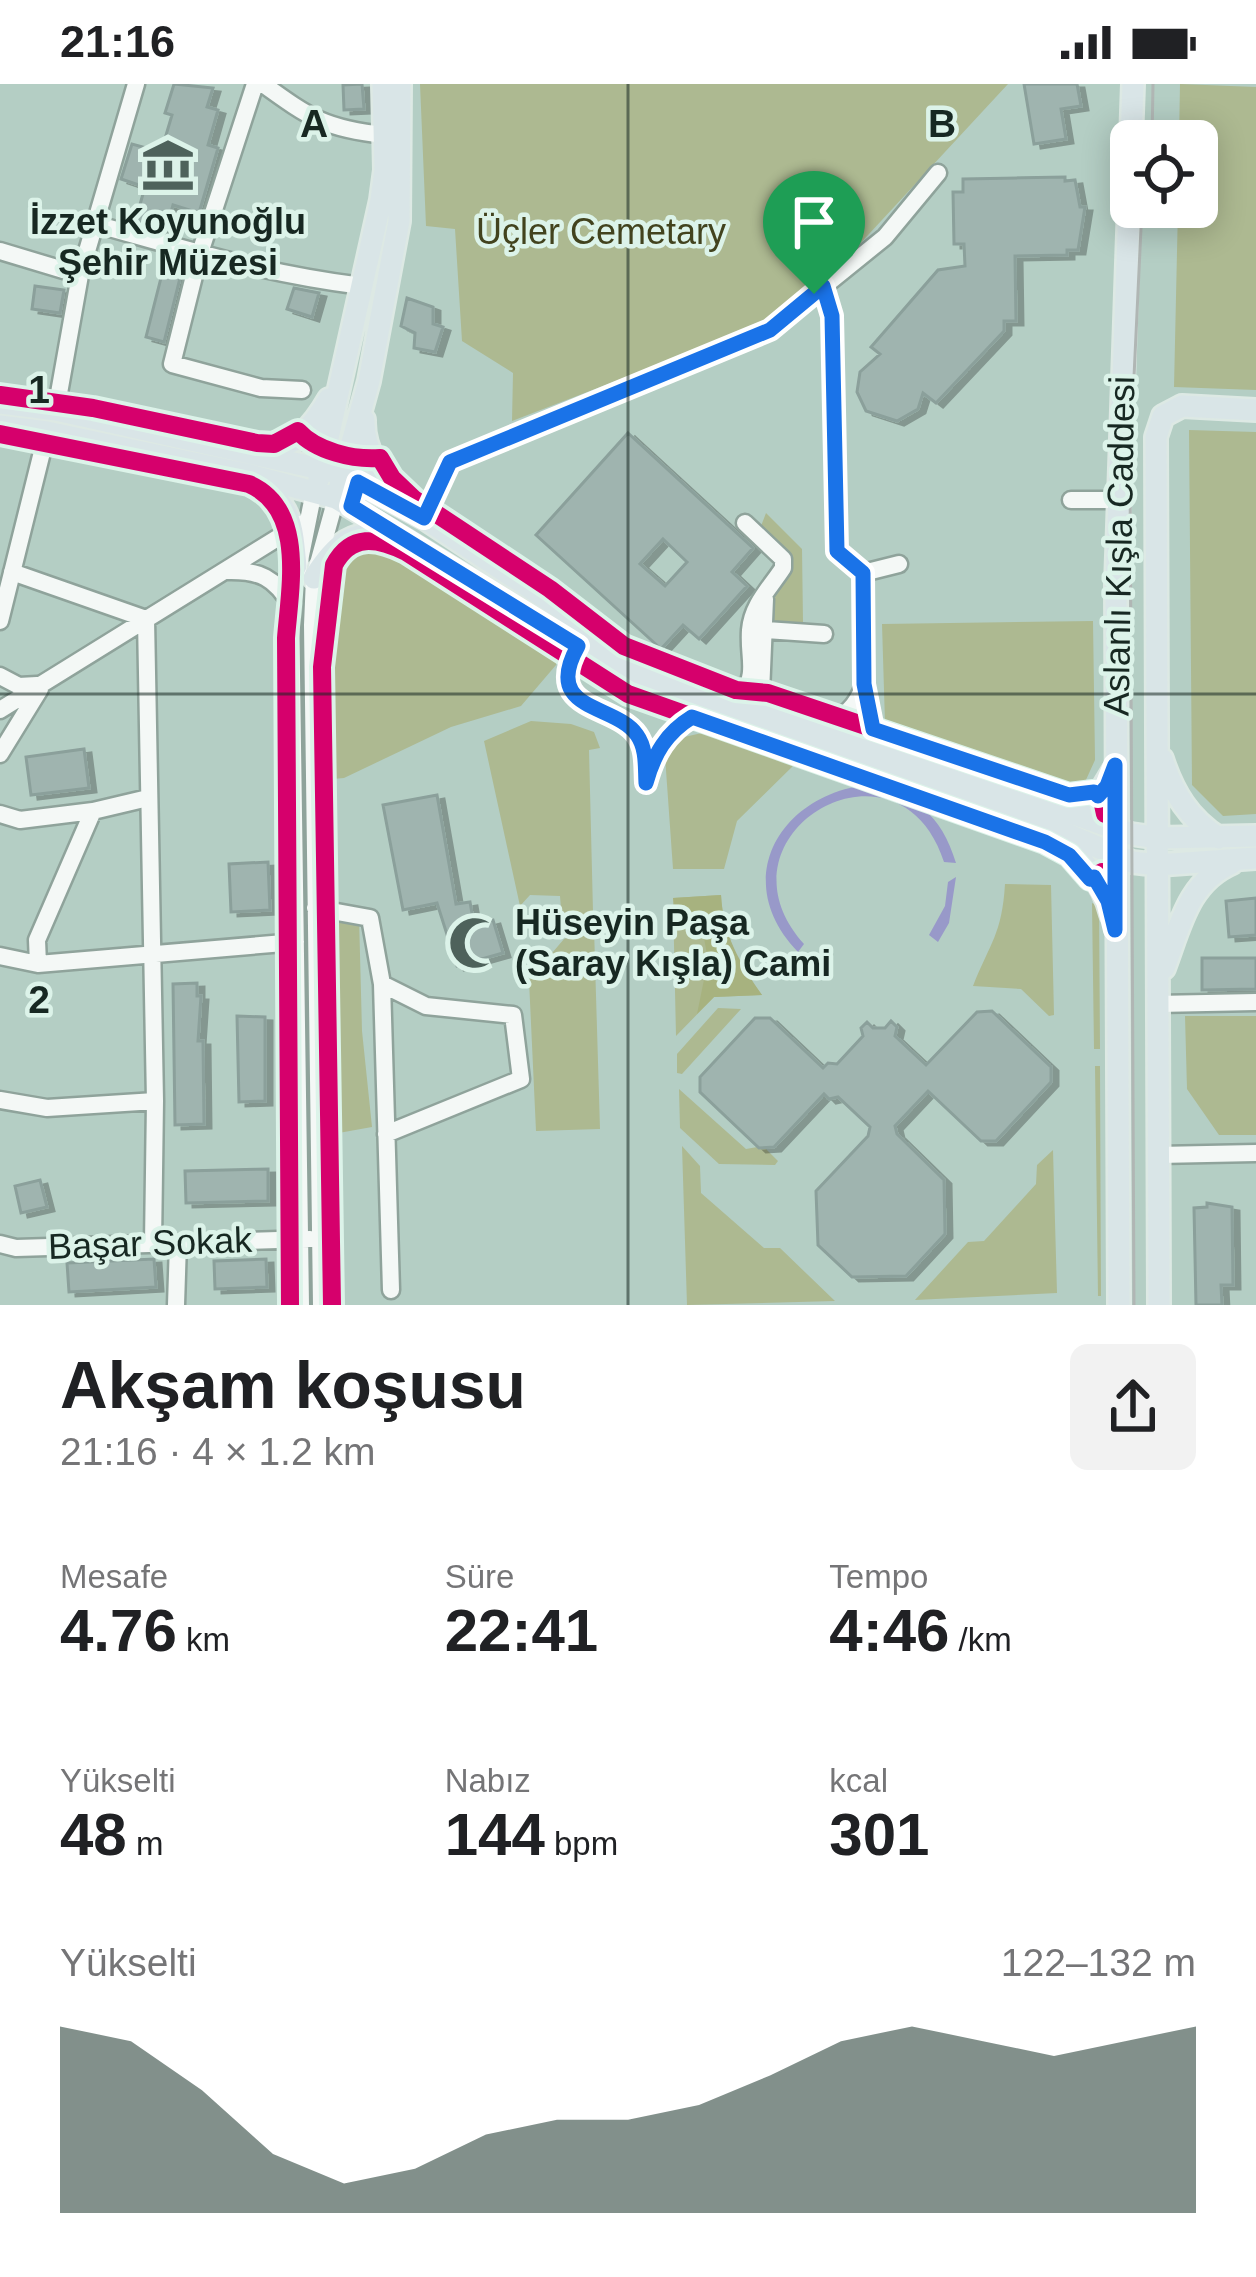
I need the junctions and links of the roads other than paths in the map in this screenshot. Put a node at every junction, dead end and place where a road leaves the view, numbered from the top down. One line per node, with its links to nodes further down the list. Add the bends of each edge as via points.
1 (136, 84): 9 (street)
2 (259, 84): 7 (street, via 339,130); 12 (street)
3 (383, 84): 7 (main road)
4 (400, 84): 16 (main road, via 399,221)
5 (1132, 84): 6 (main road, Aslanlı Kışla Caddesi)
6 (1131, 120)
7 (385, 136): 14 (main road)
8 (938, 173): 15 (street, via 886,237)
9 (95, 224): 12 (street); 13 (street)
10 (1128, 228): 27 (main road, Aslanlı Kışla Caddesi)
11 (0, 251): 13 (street)
12 (199, 256): 14 (street); 18 (street, via 172,364 261,388)
13 (80, 275): 21 (street)
14 (362, 286): 17 (main road)
15 (823, 286): 28 (street, via 770,330 450,462); 36 (street, via 832,316 837,551)
16 (369, 381): 24 (main road); 28 (main road, via 369,449 393,489)
17 (338, 383): 23 (main road, via 302,436); 24 (main road)
18 (302, 390)
19 (0, 403): 21 (main road)
20 (1256, 410): 52 (main road, Aslanlı Kışla Caddesi, via 1182,406 1163,416 1156,437)
21 (51, 421): 22 (main road); 23 (main road); 34 (street)
22 (0, 426)
23 (249, 463): 24 (main road); 25 (main road); 30 (main road)
24 (333, 471): 25 (main road); 28 (main road)
25 (325, 494): 30 (street); 31 (main road); 35 (street)
26 (1071, 500): 27 (street)
27 (1118, 500): 55 (main road, Aslanlı Kışla Caddesi)
28 (424, 518): 47 (main road, via 622,652)
29 (745, 523): 37 (street, via 783,559)
30 (300, 524): 33 (street); 35 (main road)
31 (416, 544): 35 (main road, via 379,533 346,539); 43 (main road)
32 (899, 564): 36 (street)
33 (220, 571): 38 (street, via 262,574 278,582); 39 (street)
34 (12, 572): 39 (street); 40 (street)
35 (305, 572): 38 (street); 68 (street)
36 (863, 573): 46 (street)
37 (765, 591): 41 (street); 47 (street, via 750,631 752,679)
38 (291, 605): 70 (street)
39 (146, 619): 45 (street); 56 (street)
40 (0, 621)
41 (766, 630): 42 (street); 49 (street, via 760,693)
42 (824, 634)
43 (578, 646): 48 (main road); 48 (street, via 567,676 571,689 595,712 635,731 646,783 653,756 676,727)
44 (0, 676): 45 (street, via 19,686)
45 (44, 683): 50 (street); 54 (street)
46 (864, 684): 51 (street, via 858,702); 53 (street)
47 (742, 698): 49 (main road)
48 (711, 706): 58 (main road)
49 (771, 708): 51 (main road)
50 (0, 710)
51 (822, 726): 53 (main road)
52 (1156, 741): 63 (main road, Aslanlı Kışla Caddesi); 64 (main road, via 1180,803)
53 (881, 746): 57 (main road)
54 (0, 754)
55 (1115, 765): 57 (main road, via 1098,796); 61 (main road, Aslanlı Kışla Caddesi)
56 (148, 798): 59 (street); 71 (street)
57 (1046, 802): 61 (main road)
58 (1011, 810): 65 (main road); 69 (main road, via 1075,853 1108,901)
59 (93, 811): 60 (street, via 20,820); 73 (street, via 37,940)
60 (0, 814)
61 (1114, 829): 63 (main road); 65 (main road, Aslanlı Kışla Caddesi)
62 (1256, 836): 64 (main road)
63 (1159, 838): 64 (main road); 67 (main road, Aslanlı Kışla Caddesi)
64 (1220, 838)
65 (1115, 854): 67 (main road); 69 (main road, Aslanlı Kışla Caddesi)
66 (1249, 858): 67 (main road); 75 (main road, via 1201,882)
67 (1158, 865): 75 (main road, Aslanlı Kışla Caddesi)
68 (315, 908): 74 (street, via 370,918); 83 (street)
69 (1115, 930): 91 (main road, Aslanlı Kışla Caddesi)
70 (296, 942): 71 (street); 82 (street)
71 (152, 954): 73 (street); 78 (street)
72 (0, 956): 73 (street)
73 (38, 964)
74 (382, 984): 79 (street); 79 (street, via 426,1006 513,1015 521,1078)
75 (1158, 994): 76 (street); 81 (main road, Aslanlı Kışla Caddesi)
76 (1256, 1003)
77 (0, 1100): 78 (street, via 47,1108)
78 (155, 1101): 84 (street)
79 (386, 1134): 87 (street)
80 (1256, 1153): 81 (street)
81 (1158, 1155): 92 (main road, Aslanlı Kışla Caddesi)
82 (300, 1237): 83 (street, Başar Sokak); 85 (street, Başar Sokak); 89 (street)
83 (320, 1240): 90 (street)
84 (153, 1243): 85 (street, Başar Sokak); 86 (street, Başar Sokak)
85 (178, 1243): 88 (street)
86 (0, 1244)
87 (391, 1290)
88 (176, 1305)
89 (301, 1305)
90 (321, 1305)
91 (1120, 1305)
92 (1159, 1305)

